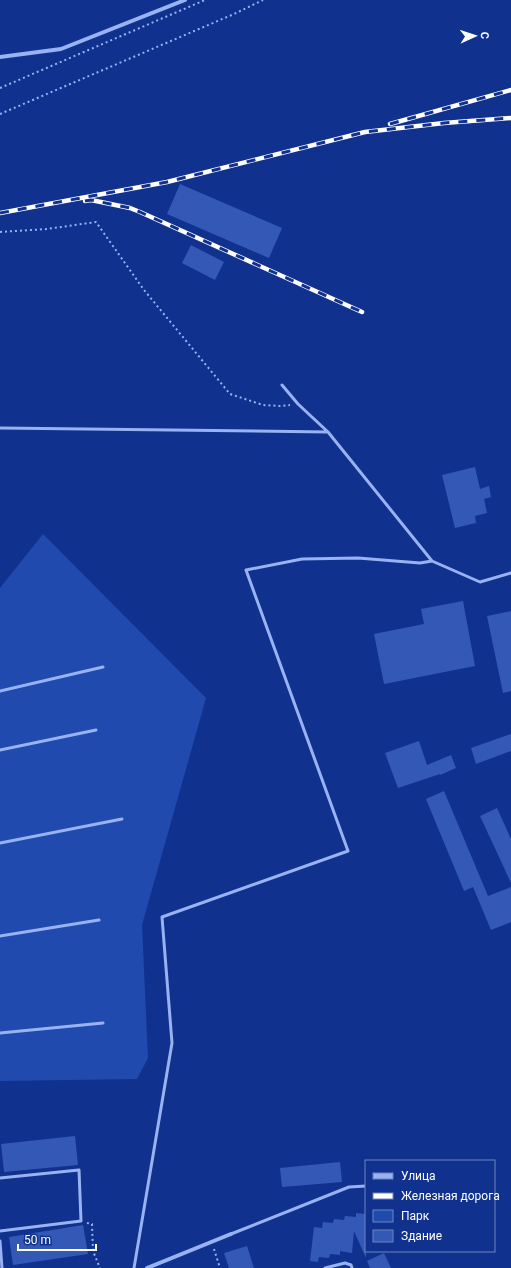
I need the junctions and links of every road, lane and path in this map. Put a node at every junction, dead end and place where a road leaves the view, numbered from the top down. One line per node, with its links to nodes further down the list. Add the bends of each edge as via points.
1 (185, 0): 4 (street, via 60,49)
2 (205, 0): 5 (path)
3 (263, 0): 6 (path)
4 (0, 57)
5 (0, 88)
6 (0, 114)
7 (0, 232): 9 (path, via 96,222 144,290 230,394 264,405)
8 (282, 386): 9 (lane)
9 (298, 404): 11 (lane)
10 (0, 428): 11 (lane)
11 (328, 432): 12 (lane)
12 (432, 561): 13 (lane, via 480,582); 33 (lane, via 420,563 358,558 302,558 246,570 348,851 162,917 172,1043)
13 (511, 573)
14 (103, 667): 15 (lane)
15 (0, 691)
16 (96, 730): 17 (lane)
17 (0, 750)
18 (122, 819): 19 (lane)
19 (0, 843)
20 (99, 920): 21 (lane)
21 (0, 936)
22 (103, 1023): 23 (lane)
23 (0, 1033)
24 (0, 1178): 26 (lane, via 78,1170)
25 (365, 1186): 28 (lane, via 349,1187)
26 (81, 1221): 27 (lane); 32 (path, via 92,1224 93,1251)
27 (0, 1231)
28 (231, 1234): 30 (street)
29 (0, 1241): 31 (lane)
30 (212, 1242): 34 (street); 35 (path)
31 (2, 1268)
32 (100, 1268)
33 (134, 1268)
34 (147, 1268)
35 (220, 1268)
36 (325, 1268): 37 (lane, via 345,1263)
37 (352, 1268)

